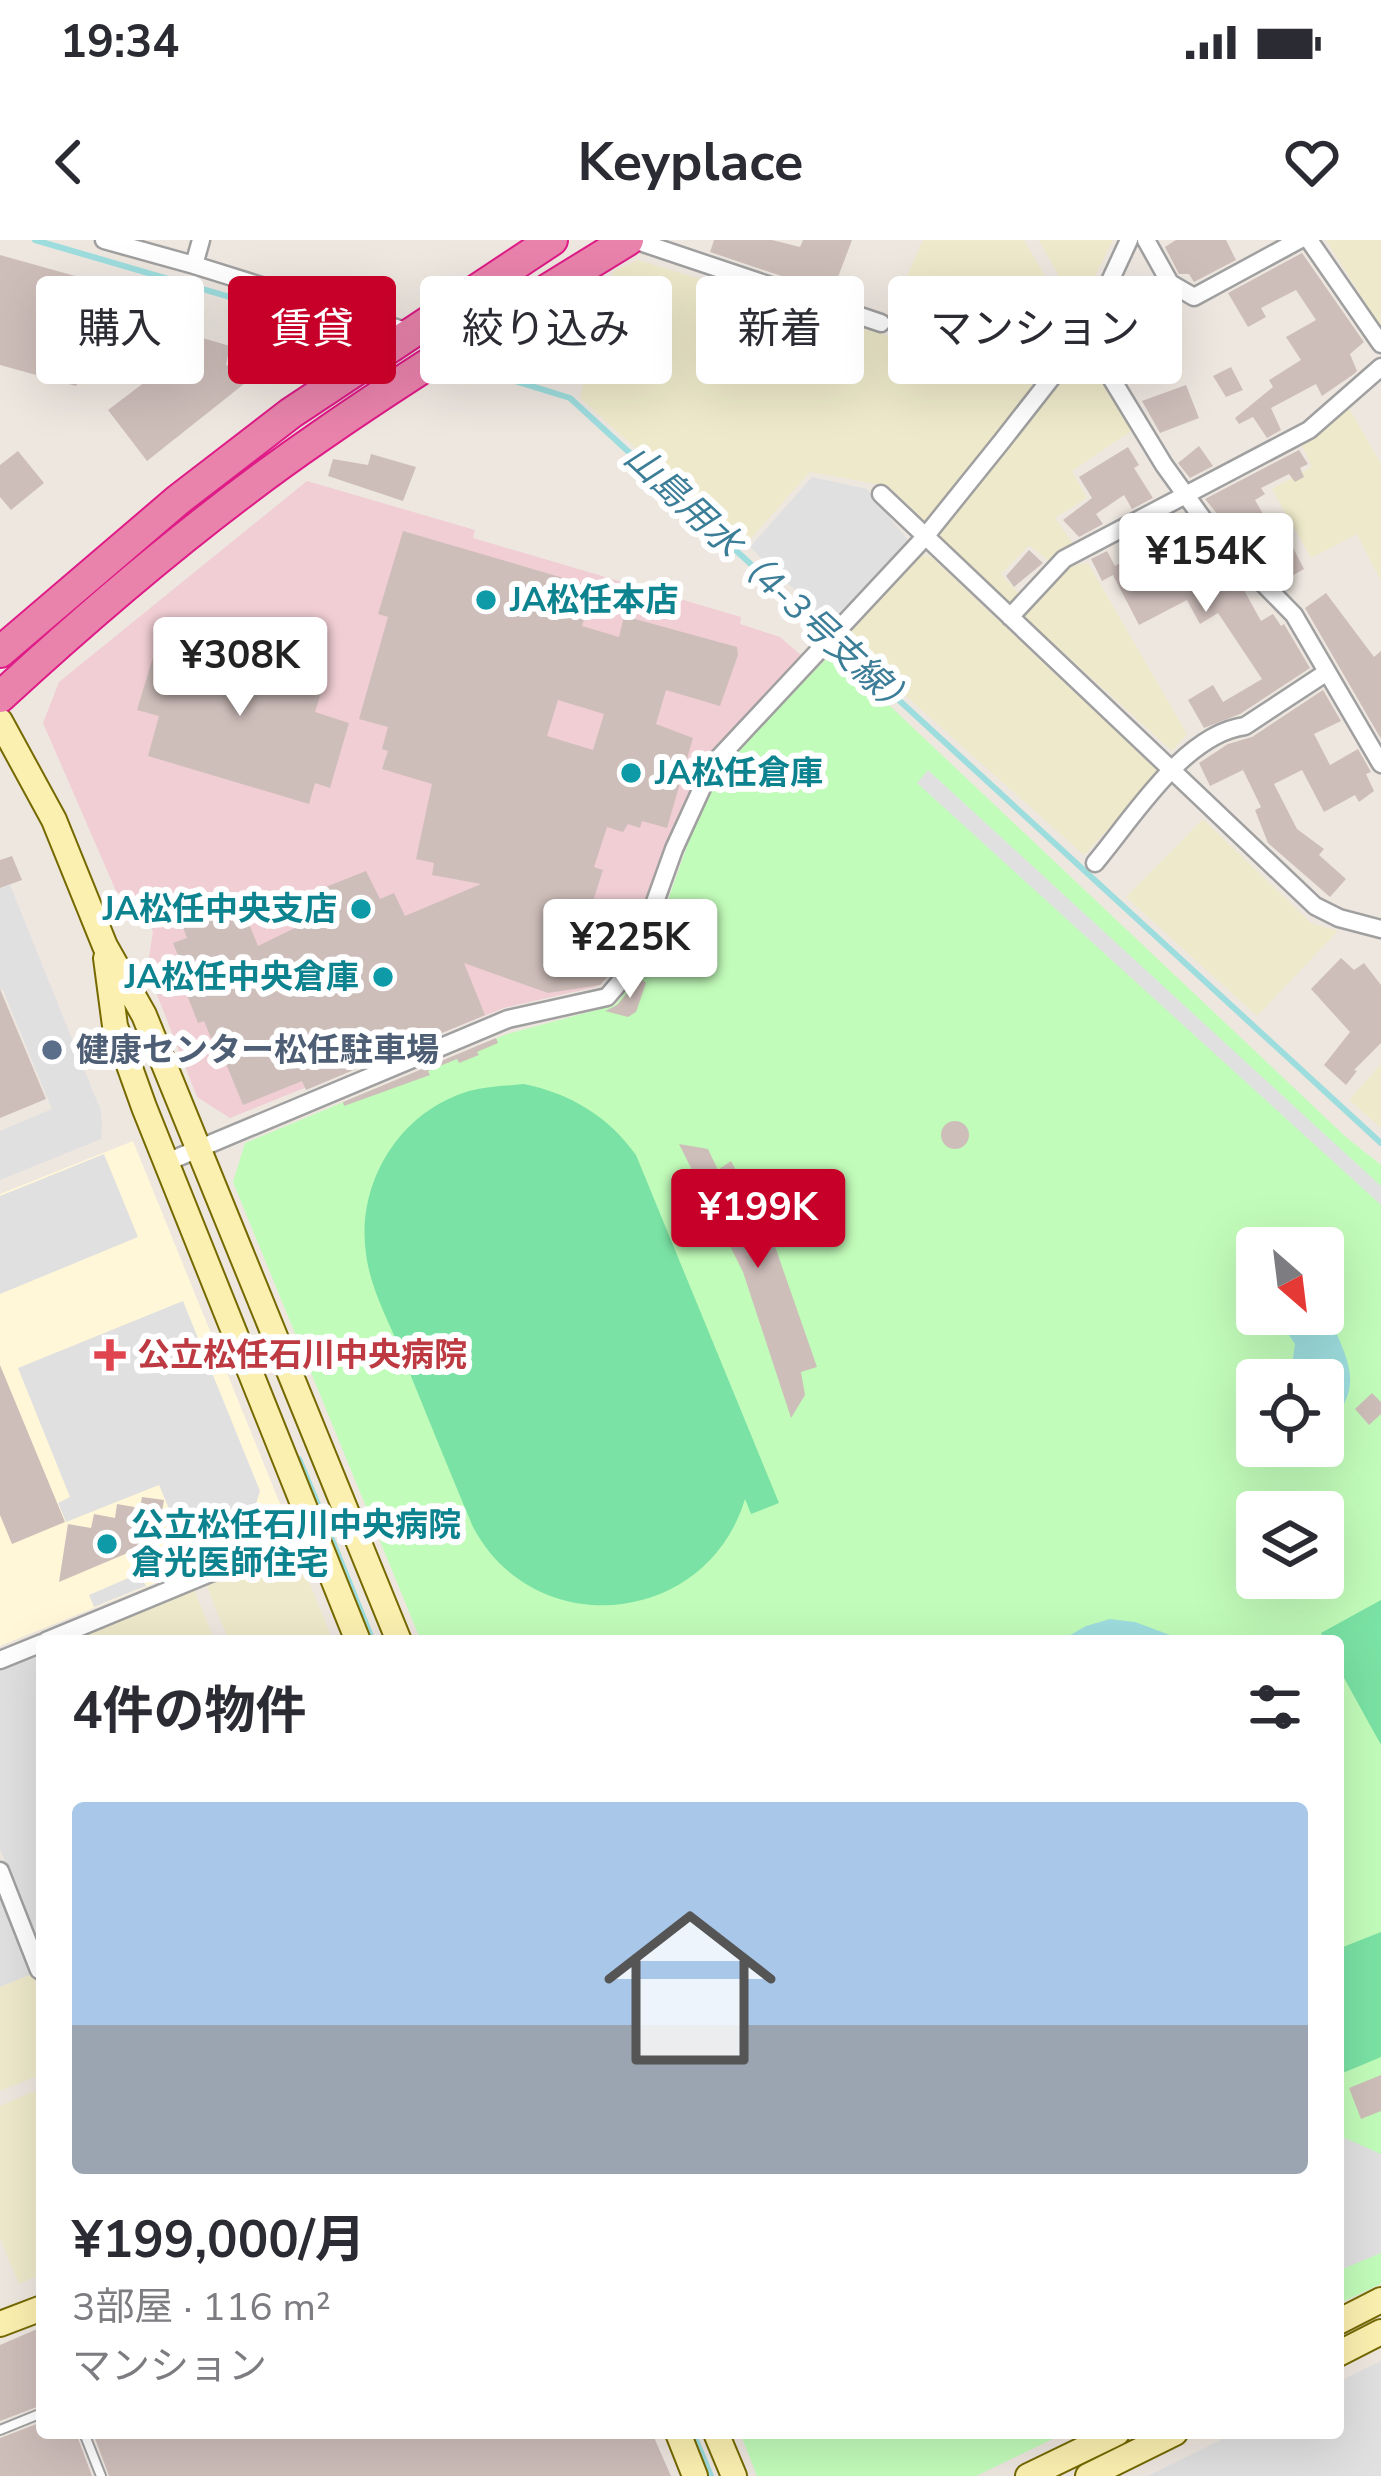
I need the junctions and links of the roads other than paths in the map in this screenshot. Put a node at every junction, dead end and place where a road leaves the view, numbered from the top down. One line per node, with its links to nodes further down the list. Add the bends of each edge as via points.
1 (104, 240): 9 (street)
2 (202, 240): 9 (street)
3 (552, 240): 14 (highway)
4 (631, 240): 13 (street); 25 (highway, via 316,439)
5 (1129, 240): 10 (street)
6 (1146, 240): 11 (street)
7 (1299, 240): 12 (street, via 1194,297)
8 (1309, 240): 15 (street)
9 (194, 265): 14 (street)
10 (1112, 276)
11 (1166, 276)
12 (1182, 290)
13 (880, 323)
14 (409, 332): 23 (highway, via 178,500)
15 (1381, 344)
16 (1381, 367): 20 (street, via 1309,430)
17 (1046, 384): 21 (street)
18 (1116, 384): 20 (street)
19 (881, 494): 21 (street)
20 (1184, 494): 22 (street, via 1064,559); 24 (street, via 1294,615)
21 (925, 538): 22 (street); 34 (street, via 713,764 631,969 607,997 508,1018)
22 (1010, 617): 28 (street)
23 (0, 652)
24 (1327, 671): 27 (street); 28 (street, via 1245,726 1188,752)
25 (0, 697)
26 (0, 722): 31 (street, via 54,820)
27 (1381, 764)
28 (1172, 771): 29 (street); 30 (street, via 1315,906)
29 (1095, 863)
30 (1381, 929)
31 (105, 946): 32 (street); 33 (street, via 115,1026)
32 (176, 1094): 33 (street); 34 (street)
33 (144, 1107): 35 (street)
34 (200, 1149): 35 (street); 36 (street)
35 (167, 1162): 37 (street)
36 (231, 1230): 37 (street); 38 (street)
37 (198, 1245): 39 (street)
38 (348, 1516): 39 (street); 42 (street)
39 (312, 1530): 40 (street); 41 (street)
40 (61, 1635)
41 (356, 1635)
42 (397, 1635)
43 (36, 1645): 44 (street)
44 (0, 1660)
45 (0, 1871): 46 (street)
46 (36, 1962)
47 (1381, 2300): 49 (street)
48 (36, 2314): 50 (street)
49 (1344, 2319)
50 (0, 2324)
51 (1381, 2332): 52 (street)
52 (1344, 2351)
53 (36, 2415): 54 (lane)
54 (0, 2430)
55 (86, 2439): 60 (lane)
56 (680, 2439): 61 (street)
57 (719, 2439): 62 (street)
58 (1105, 2439): 63 (street)
59 (1163, 2439): 64 (street)
60 (100, 2476)
61 (695, 2476)
62 (734, 2476)
63 (1028, 2476)
64 (1088, 2476)

